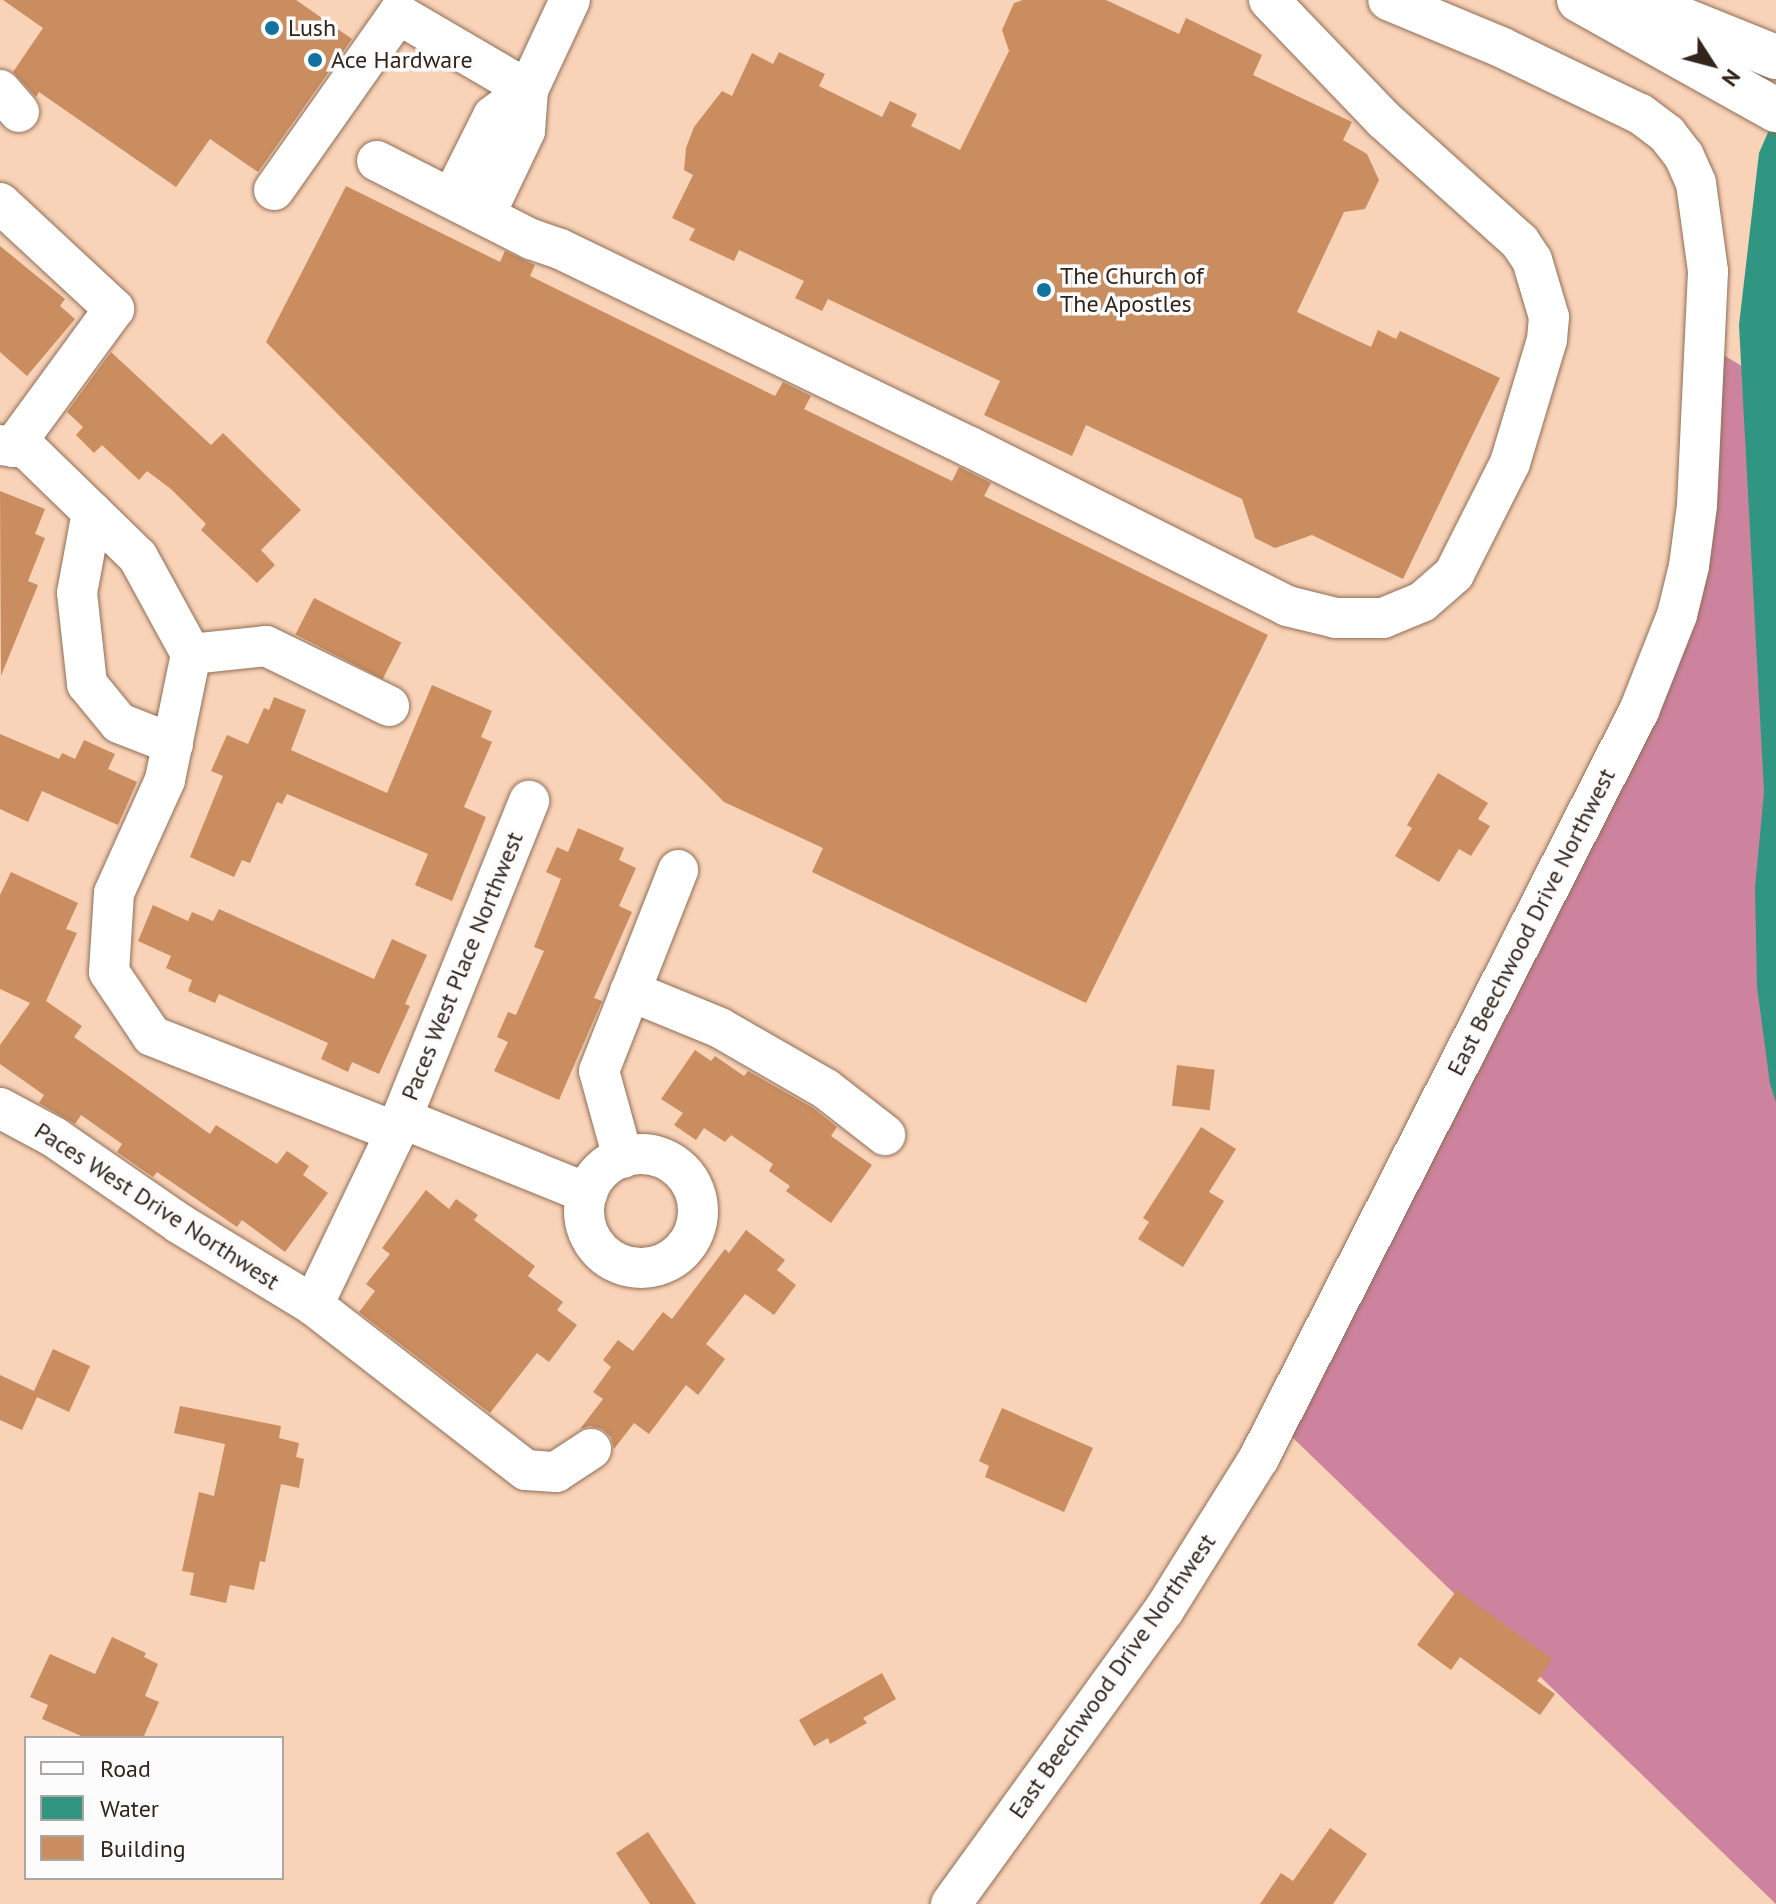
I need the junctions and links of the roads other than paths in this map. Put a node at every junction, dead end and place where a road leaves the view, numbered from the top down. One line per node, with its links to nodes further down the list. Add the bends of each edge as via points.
1 (570, 0): 7 (street)
2 (1269, 0): 14 (street, via 1384,120 1520,242 1532,260 1549,317 1547,340 1498,493 1448,581 1422,602 1383,618 1336,618 1287,606)
3 (1388, 0): 30 (street, East Beechwood Drive Northwest, via 1640,114 1667,134 1684,156 1696,183 1708,271 1697,505 1689,566 1677,615 1639,711 1259,1458 1164,1610)
4 (1579, 0): 8 (main road)
5 (1634, 0): 6 (main road)
6 (1770, 54)
7 (528, 90): 9 (street); 11 (street, via 398,14); 13 (street, via 493,116)
8 (1760, 102)
9 (525, 131): 13 (street); 14 (street, via 522,207 540,234)
10 (377, 161): 13 (street)
11 (274, 190)
12 (0, 203): 15 (street, via 114,309)
13 (469, 205): 14 (street)
14 (560, 249)
15 (6, 446): 16 (street, via 26,448)
16 (92, 512): 17 (street, via 138,557); 19 (street, via 77,593 87,684 119,723)
17 (191, 654): 18 (street, via 266,646); 19 (street)
18 (389, 706)
19 (173, 744): 24 (street, via 165,780 114,893 109,972 152,1036)
20 (529, 801): 24 (street, Paces West Place Northwest)
21 (678, 870): 22 (street)
22 (630, 991): 25 (street, via 720,1028 826,1089); 26 (street, via 599,1071)
23 (0, 1108): 28 (street, Paces West Drive Northwest, via 54,1137 180,1224)
24 (398, 1125): 27 (street); 28 (street)
25 (885, 1135)
26 (623, 1158): 27 (street, via 603,1168); 27 (street, via 659,1157 684,1173 692,1186 698,1215 679,1254 637,1268 609,1259 585,1223)
27 (587, 1193)
28 (313, 1305): 29 (street, Paces West Drive Northwest, via 526,1470 556,1472)
29 (591, 1449)
30 (951, 1904)

